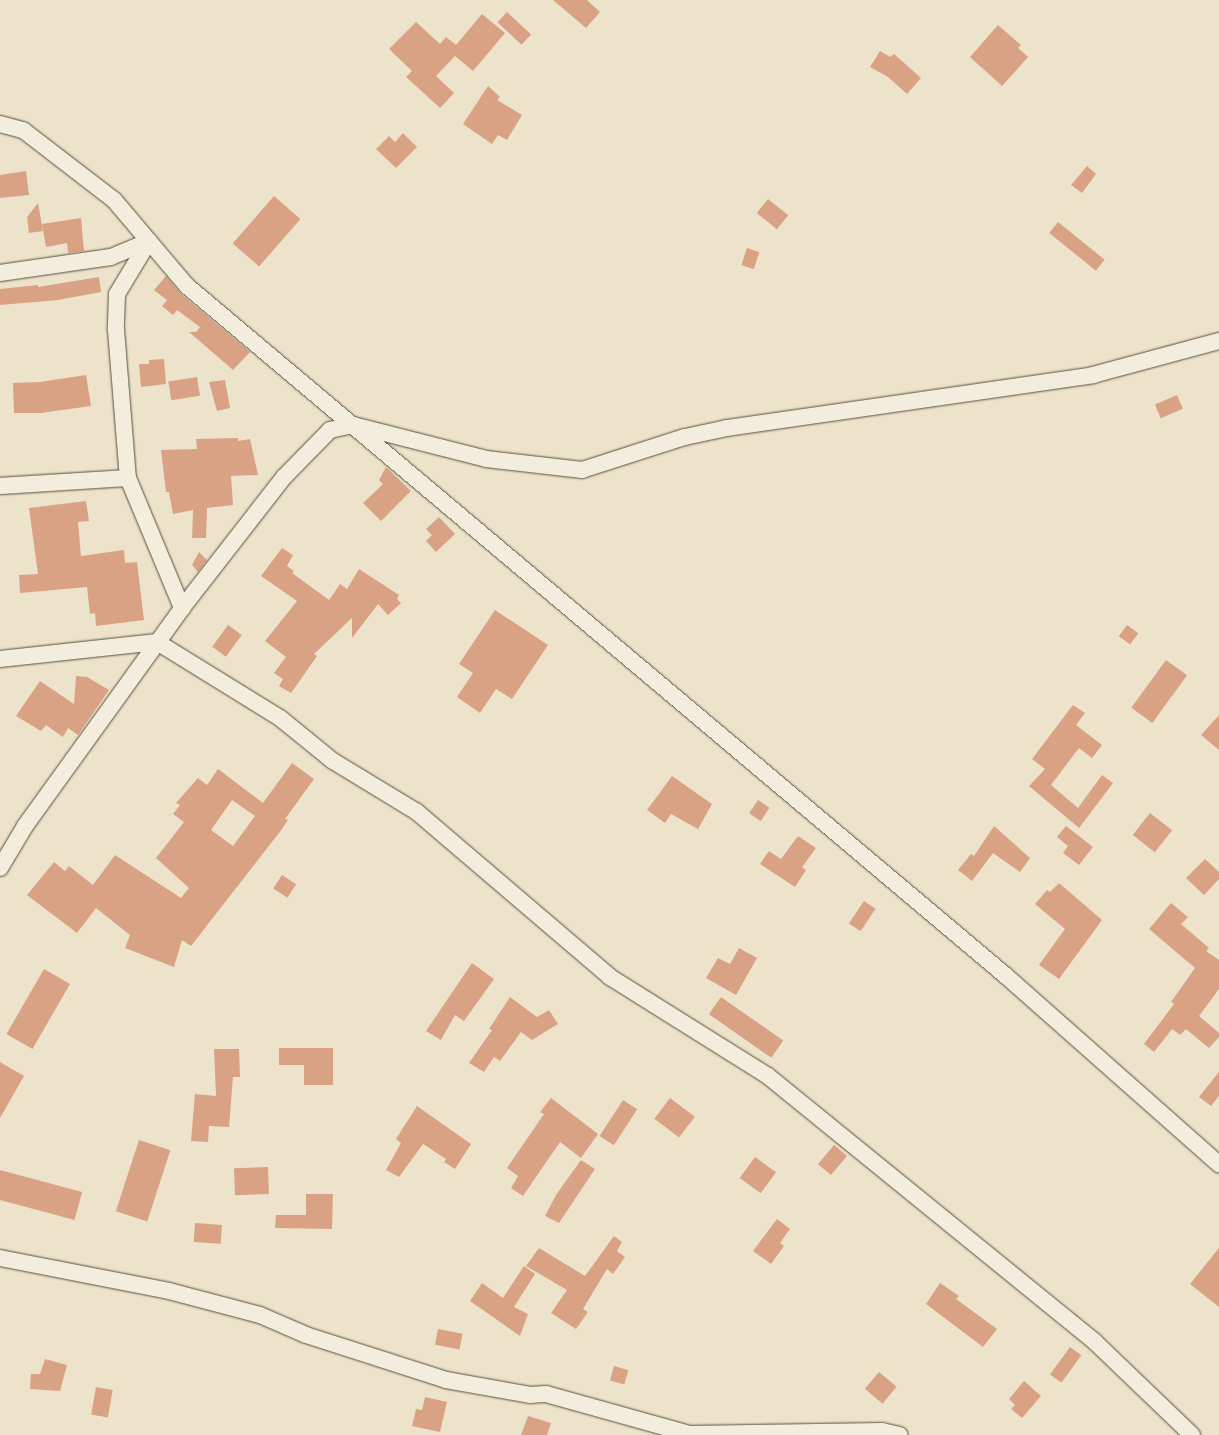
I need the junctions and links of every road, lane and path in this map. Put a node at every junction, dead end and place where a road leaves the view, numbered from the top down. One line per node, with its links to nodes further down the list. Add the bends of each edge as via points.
1 (0, 124): 2 (street, via 23,130 114,200)
2 (149, 241): 3 (street, via 111,257); 5 (street, via 187,286); 6 (street, via 117,294 116,330)
3 (0, 273)
4 (1219, 341): 5 (street, via 1093,375 686,436 582,470 486,459)
5 (353, 425): 8 (street, via 330,430 284,477); 12 (street, via 1005,974)
6 (128, 478): 7 (street); 8 (street)
7 (0, 486)
8 (182, 608): 9 (street)
9 (157, 642): 10 (street); 11 (street, via 25,826); 15 (street, via 280,718 333,761 417,812 610,976 768,1076 1094,1341)
10 (0, 659)
11 (0, 868)
12 (1219, 1164)
13 (0, 1258): 14 (street, via 169,1291 260,1315 306,1335 446,1380 530,1395 546,1394 689,1434 882,1431)
14 (900, 1435)
15 (1192, 1435)

